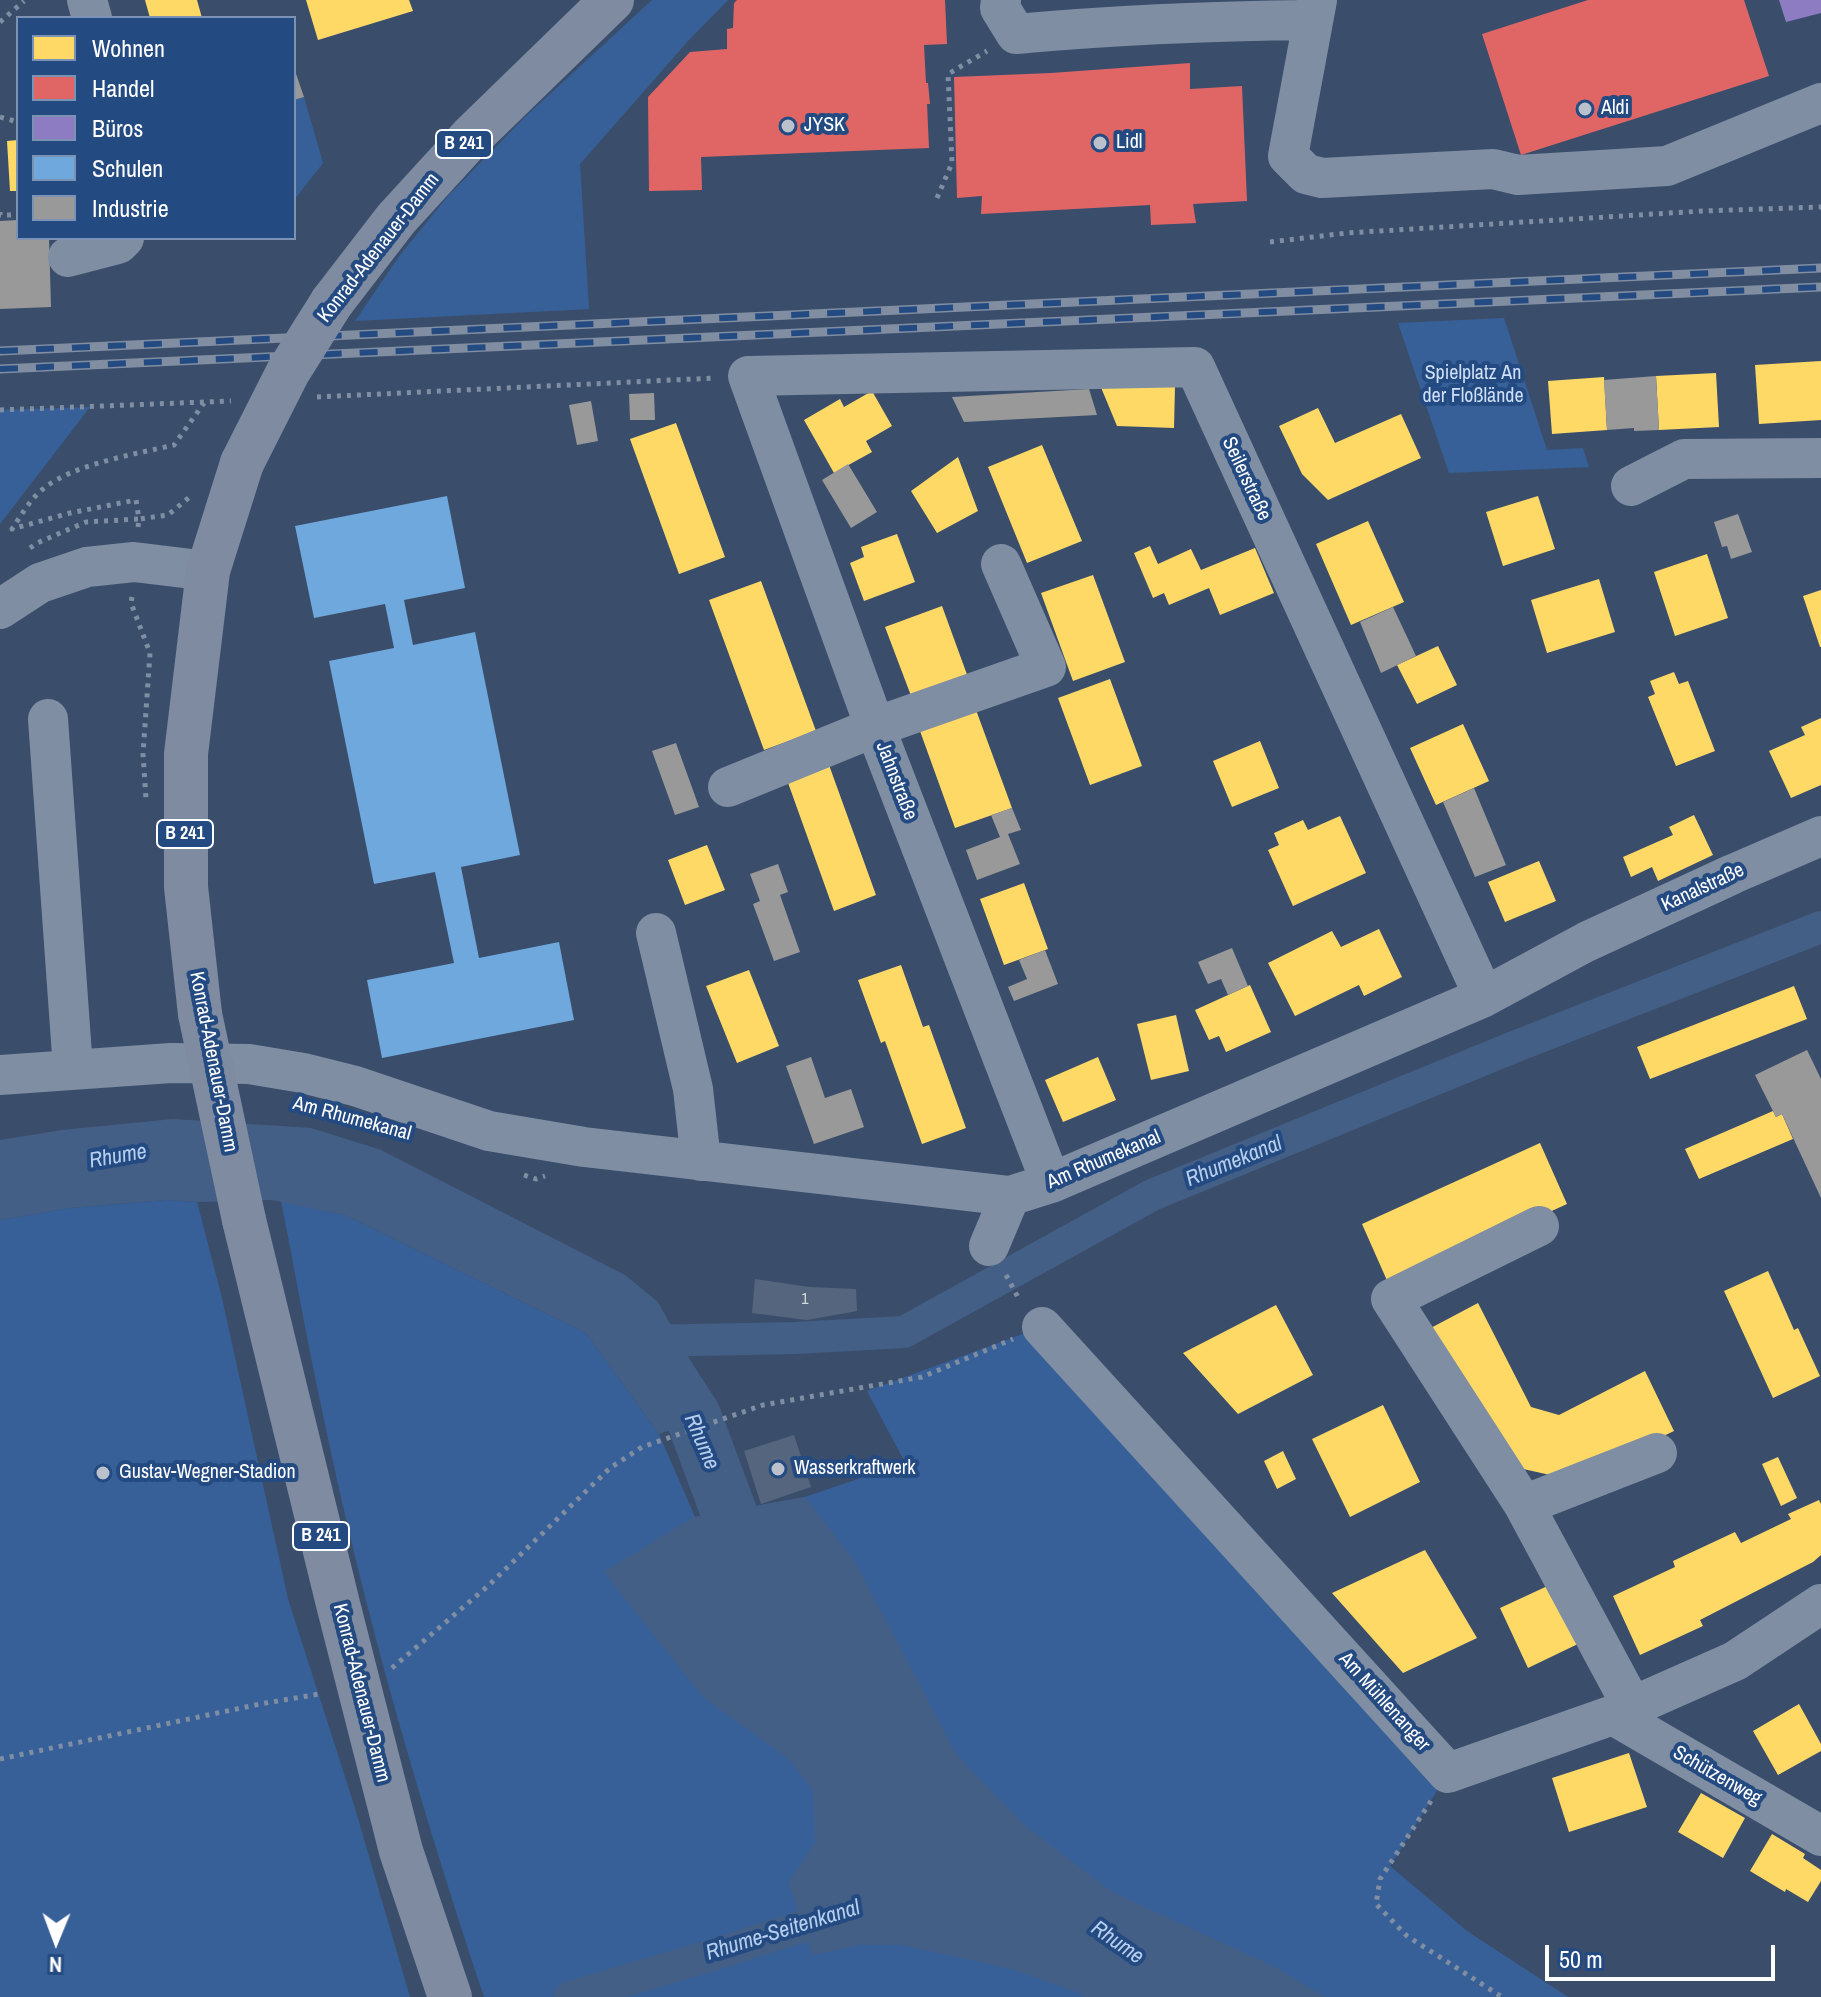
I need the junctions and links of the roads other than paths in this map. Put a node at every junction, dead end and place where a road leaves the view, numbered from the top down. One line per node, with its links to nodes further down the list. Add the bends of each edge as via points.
1 (612, 0): 11 (main road, Konrad-Adenauer-Damm / B 241, bridge, via 471,137 396,219 332,302 288,372 242,463)
2 (1314, 10): 3 (street, via 1241,21 1085,28); 4 (street, via 1288,156 1306,174 1322,178 1667,166)
3 (1008, 17)
4 (1821, 103)
5 (122, 240): 6 (street)
6 (68, 257)
7 (748, 376): 14 (street, Jahnstraße); 19 (street, Seilerstraße, via 1195,367)
8 (1821, 458): 9 (street, via 1684,459)
9 (1631, 486)
10 (1001, 564): 14 (street, via 1046,667)
11 (208, 571): 12 (street, via 134,562 87,567 40,583); 33 (main road, Konrad-Adenauer-Damm / B 241, bridge, via 186,754 186,887 200,1014 244,1220 338,1604 401,1851)
12 (0, 609)
13 (48, 719): 20 (street)
14 (875, 727): 15 (street); 23 (street, Jahnstraße)
15 (728, 787)
16 (1821, 836): 18 (street, Kanalstraße)
17 (656, 933): 22 (street, via 693,1089)
18 (1586, 942): 19 (street, Am Rhumekanal)
19 (1484, 997): 23 (street, Am Rhumekanal)
20 (73, 1069): 21 (street, Am Rhumekanal); 22 (street, Am Rhumekanal, via 249,1064 355,1086 489,1131)
21 (0, 1075)
22 (701, 1161): 24 (street, Am Rhumekanal)
23 (1051, 1183): 24 (street, Am Rhumekanal)
24 (1010, 1196): 26 (street)
25 (1539, 1226): 29 (street, via 1391,1299)
26 (989, 1246)
27 (1042, 1327): 31 (street, Am Mühlenanger, via 1448,1773)
28 (1657, 1453): 29 (street)
29 (1524, 1505): 31 (street)
30 (1821, 1604): 31 (street, via 1735,1661)
31 (1622, 1710): 32 (street, Schützenweg)
32 (1821, 1836)
33 (450, 1997)

